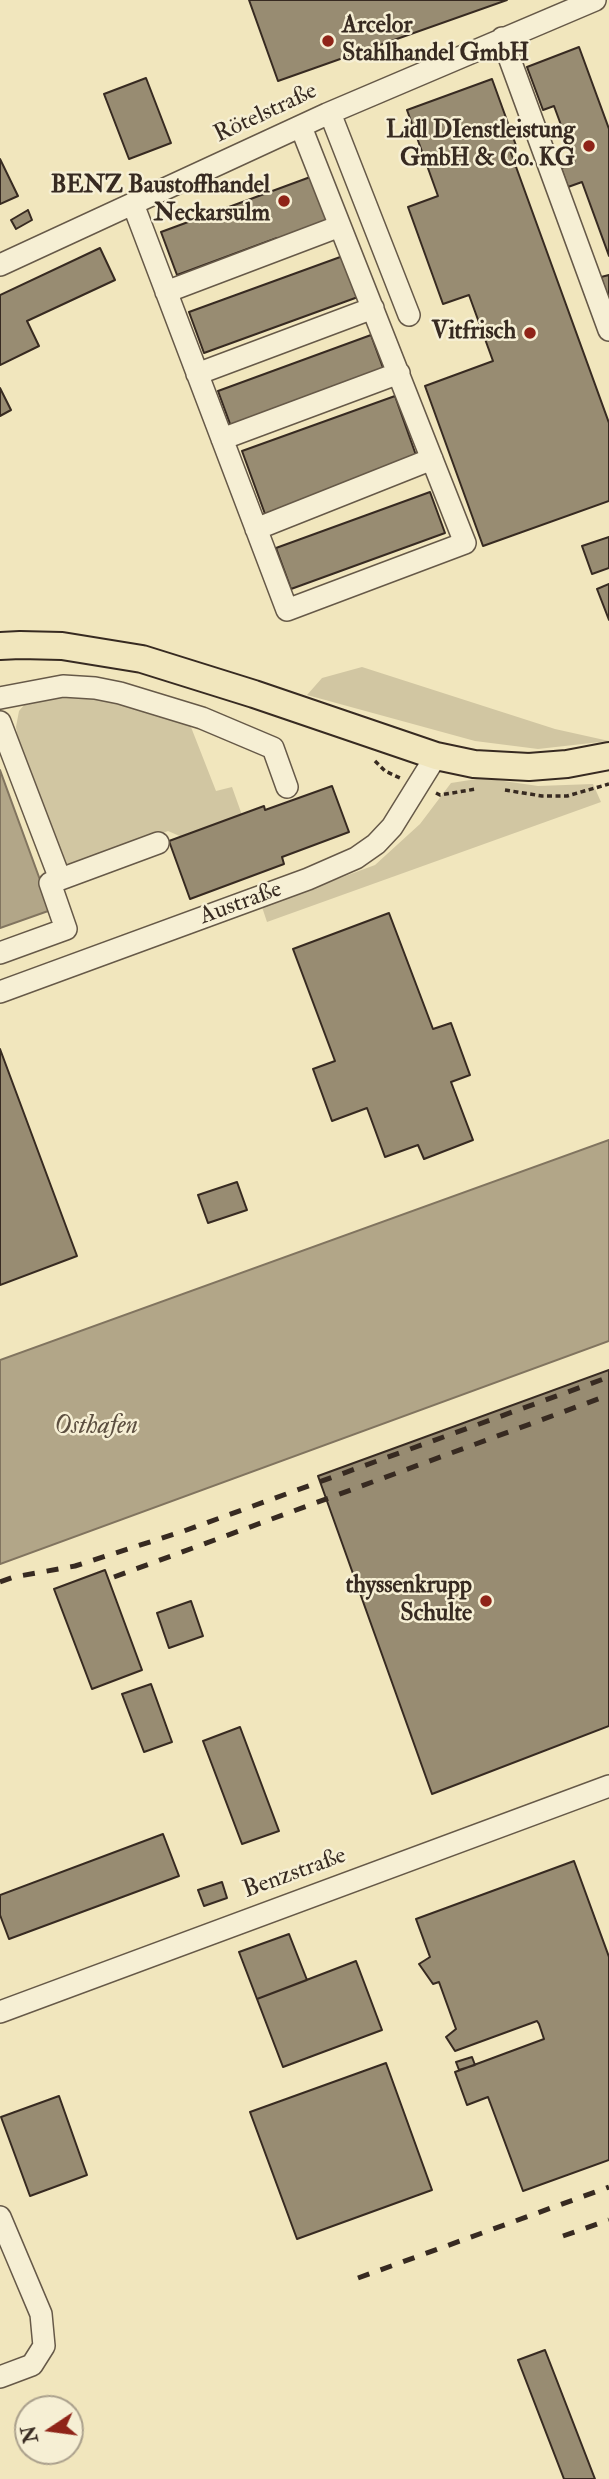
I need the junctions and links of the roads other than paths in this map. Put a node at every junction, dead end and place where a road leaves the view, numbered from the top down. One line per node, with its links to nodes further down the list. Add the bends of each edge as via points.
1 (595, 0): 2 (street, Rötelstraße)
2 (502, 38): 3 (street, Rötelstraße); 11 (street)
3 (330, 113): 4 (street, Rötelstraße); 10 (street)
4 (301, 127): 5 (street, Rötelstraße); 6 (street)
5 (132, 204): 7 (street, Rötelstraße); 8 (street)
6 (340, 226): 8 (street); 9 (street)
7 (0, 265)
8 (166, 292): 13 (street)
9 (373, 308): 12 (street); 13 (street)
10 (409, 315)
11 (609, 330)
12 (398, 373): 14 (street); 15 (street)
13 (197, 374): 14 (street)
14 (222, 439): 16 (street)
15 (432, 459): 16 (street); 16 (street, via 466,543 286,610)
16 (256, 529)
17 (0, 646): 20 (main road, via 62,646 142,659)
18 (0, 698): 22 (street, via 63,686 132,696 202,718 273,748)
19 (0, 722): 24 (street)
20 (436, 755): 21 (main road, via 474,764 529,767); 26 (street, Austraße, via 392,828 356,858)
21 (609, 756)
22 (287, 788)
23 (158, 843): 24 (street)
24 (60, 879): 25 (street, via 50,883 66,929)
25 (0, 953)
26 (0, 992)
27 (609, 1786): 28 (street, Benzstraße)
28 (0, 2012)
29 (0, 2217): 30 (street, via 41,2314 44,2346 32,2365)
30 (0, 2377)

